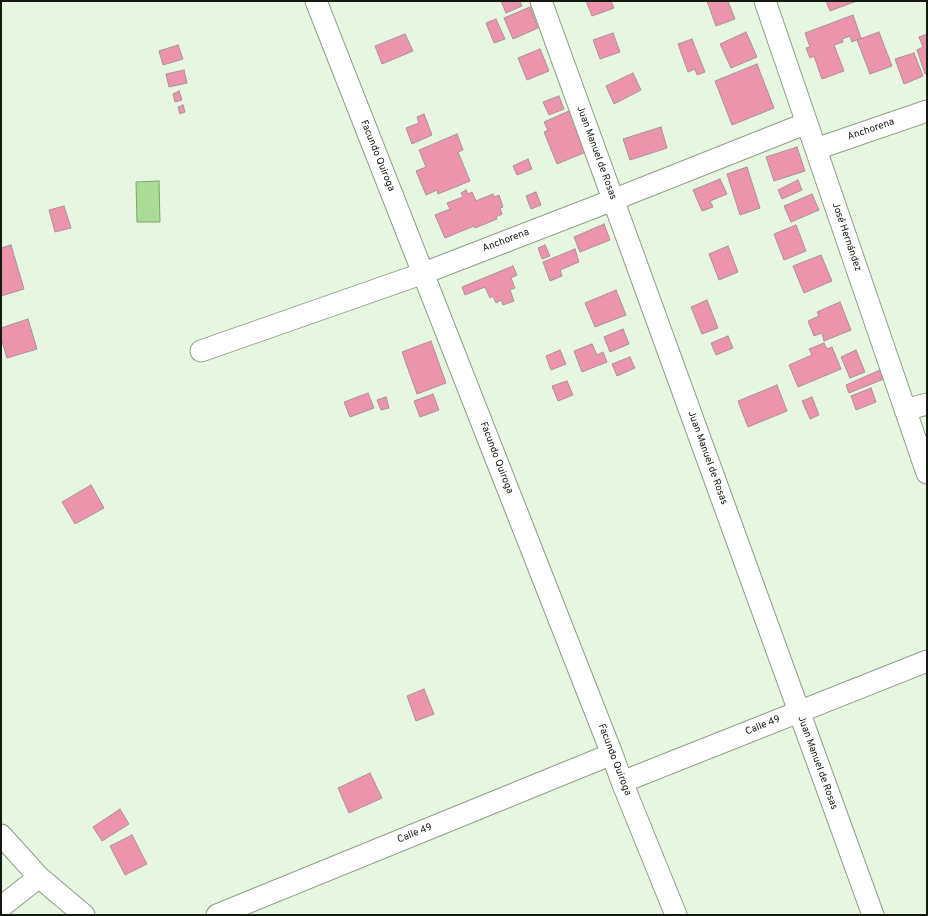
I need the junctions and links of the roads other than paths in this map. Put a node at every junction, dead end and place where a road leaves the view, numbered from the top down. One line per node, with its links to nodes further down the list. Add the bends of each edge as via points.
1 (316, 1): 8 (street, Facundo Quiroga)
2 (541, 1): 7 (street, Juan Manuel de Rosas)
3 (765, 1): 5 (street, José Hernández)
4 (927, 111): 6 (street, Anchorena)
5 (807, 122): 6 (street, José Hernández); 7 (street, Anchorena)
6 (816, 149): 11 (street, José Hernández)
7 (613, 200): 8 (street, Anchorena); 14 (street, Juan Manuel de Rosas)
8 (424, 273): 9 (street, Anchorena); 15 (street, Facundo Quiroga)
9 (201, 351)
10 (927, 404): 11 (street)
11 (906, 410): 12 (street, José Hernández)
12 (927, 473)
13 (927, 661): 14 (street, Calle 49)
14 (798, 712): 16 (street, Calle 49); 23 (street, Juan Manuel de Rosas)
15 (612, 754): 16 (street, Facundo Quiroga); 21 (street, Calle 49)
16 (622, 782): 22 (street, Facundo Quiroga)
17 (1, 835): 18 (street)
18 (39, 877): 19 (street); 20 (street)
19 (1, 907)
20 (84, 915)
21 (217, 915)
22 (676, 915)
23 (873, 915)

